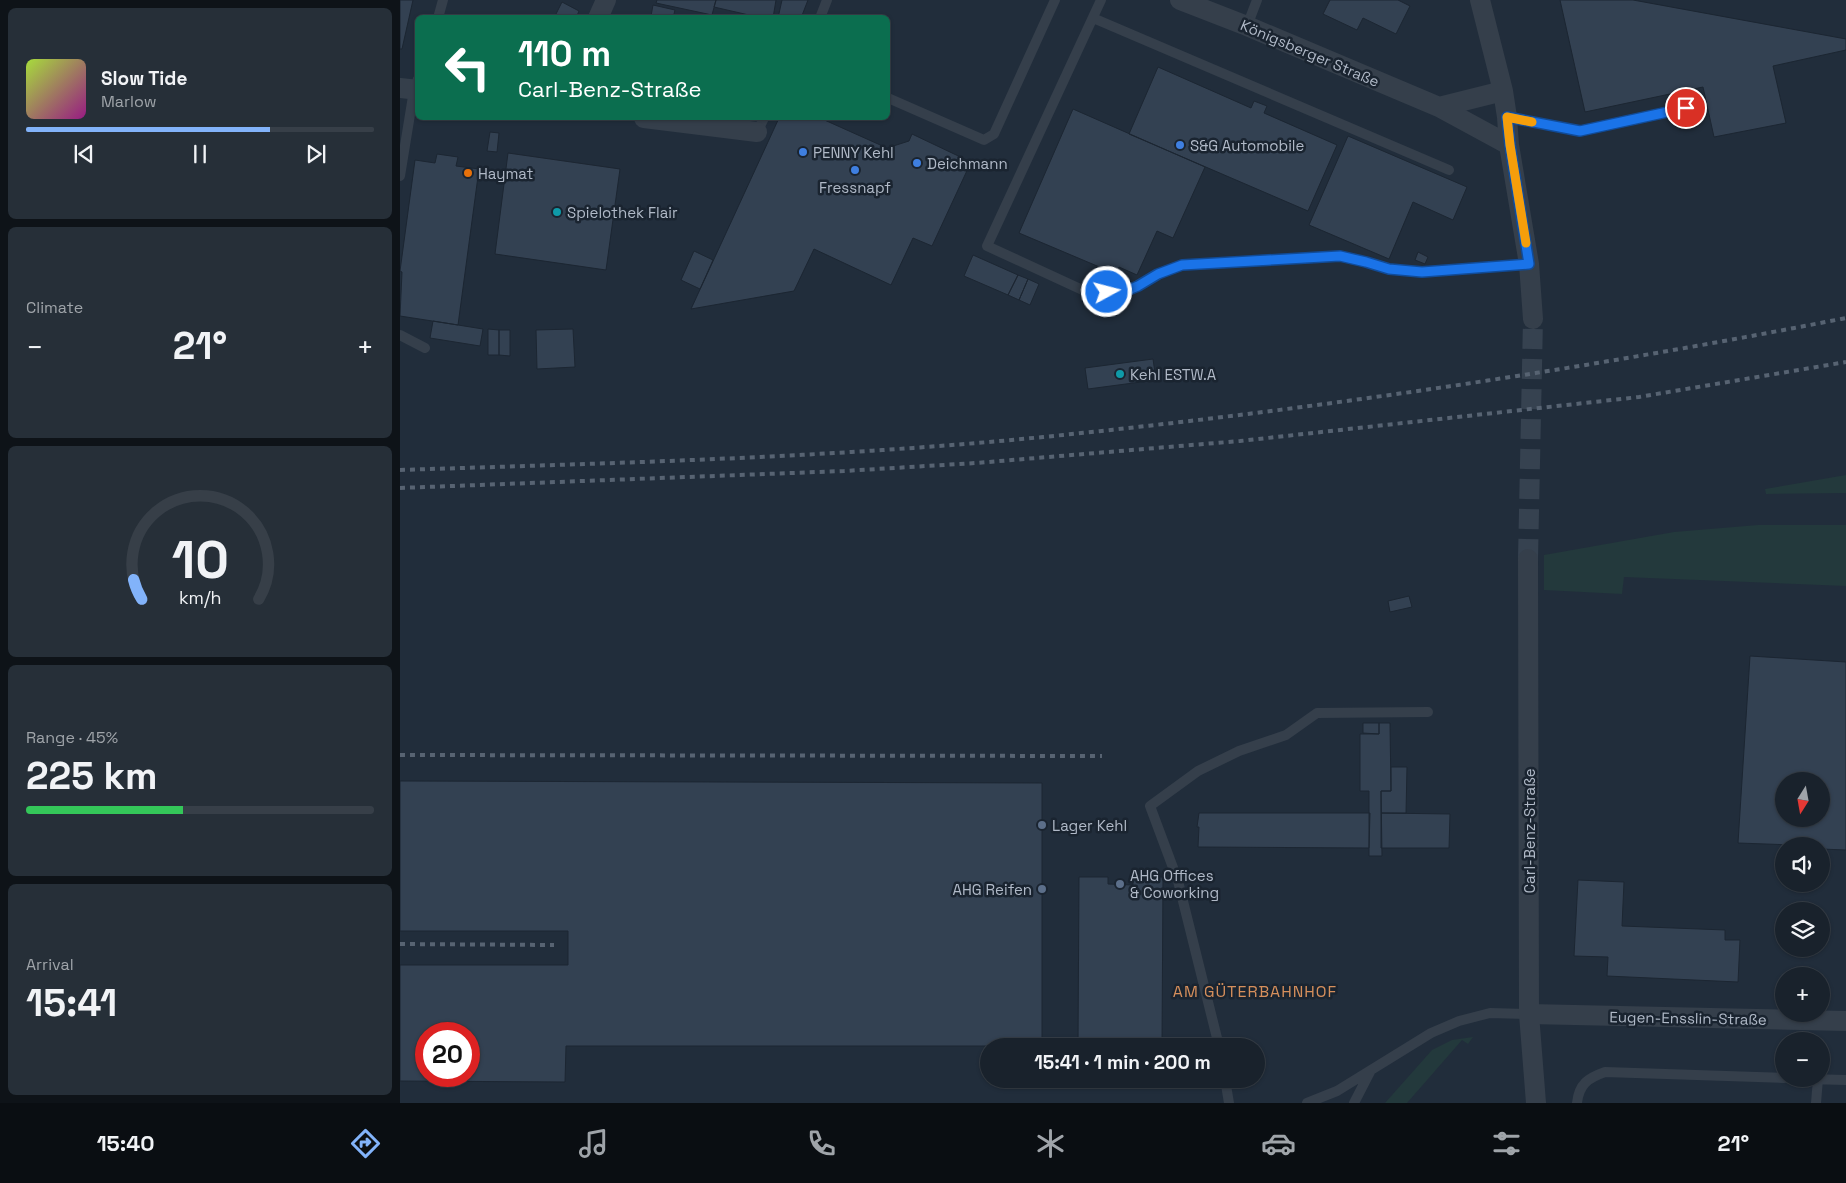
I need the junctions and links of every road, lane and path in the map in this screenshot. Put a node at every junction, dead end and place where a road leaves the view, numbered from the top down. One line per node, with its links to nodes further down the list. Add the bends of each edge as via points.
1 (444, 0): 9 (lane)
2 (606, 0): 10 (street)
3 (827, 0): 11 (lane)
4 (1055, 0): 16 (lane, via 994,134 984,140)
5 (1101, 0): 12 (lane)
6 (1180, 0): 13 (street, Königsberger Straße)
7 (1257, 0): 13 (lane)
8 (1481, 1): 15 (street)
9 (439, 15)
10 (599, 15)
11 (821, 15)
12 (1093, 18): 23 (lane); 25 (lane, via 987,246 1089,293 1126,291 1182,265 1340,256 1389,269 1422,272)
13 (1247, 26): 17 (street, Königsberger Straße)
14 (412, 87): 24 (lane)
15 (1502, 91): 17 (street); 19 (street)
16 (890, 99)
17 (1439, 107): 22 (street, Königsberger Straße)
18 (1686, 108): 19 (lane, via 1580,131)
19 (1507, 117): 22 (street)
20 (677, 120): 21 (street)
21 (760, 125)
22 (1510, 145): 25 (street)
23 (1448, 170)
24 (400, 176)
25 (1529, 264): 26 (street)
26 (1533, 319)
27 (400, 335): 28 (lane)
28 (425, 348)
29 (1528, 559): 31 (street, Carl-Benz-Straße)
30 (1428, 712): 33 (lane, via 1316,713 1286,735 1198,771 1150,806 1178,881)
31 (1529, 1014): 32 (street, Eugen-Ensslin-Straße); 34 (lane, via 1490,1013 1459,1021 1431,1033); 43 (street, Carl-Benz-Straße)
32 (1846, 1021)
33 (1217, 1038)
34 (1372, 1069): 41 (lane, via 1336,1091); 42 (lane)
35 (1775, 1078): 44 (lane, via 1605,1072 1590,1077 1583,1085)
36 (1830, 1079): 37 (lane)
37 (1846, 1080)
38 (1817, 1087): 45 (lane)
39 (1226, 1088): 40 (lane)
40 (1229, 1103)
41 (1307, 1103)
42 (1354, 1103)
43 (1536, 1103)
44 (1577, 1103)
45 (1816, 1103)

